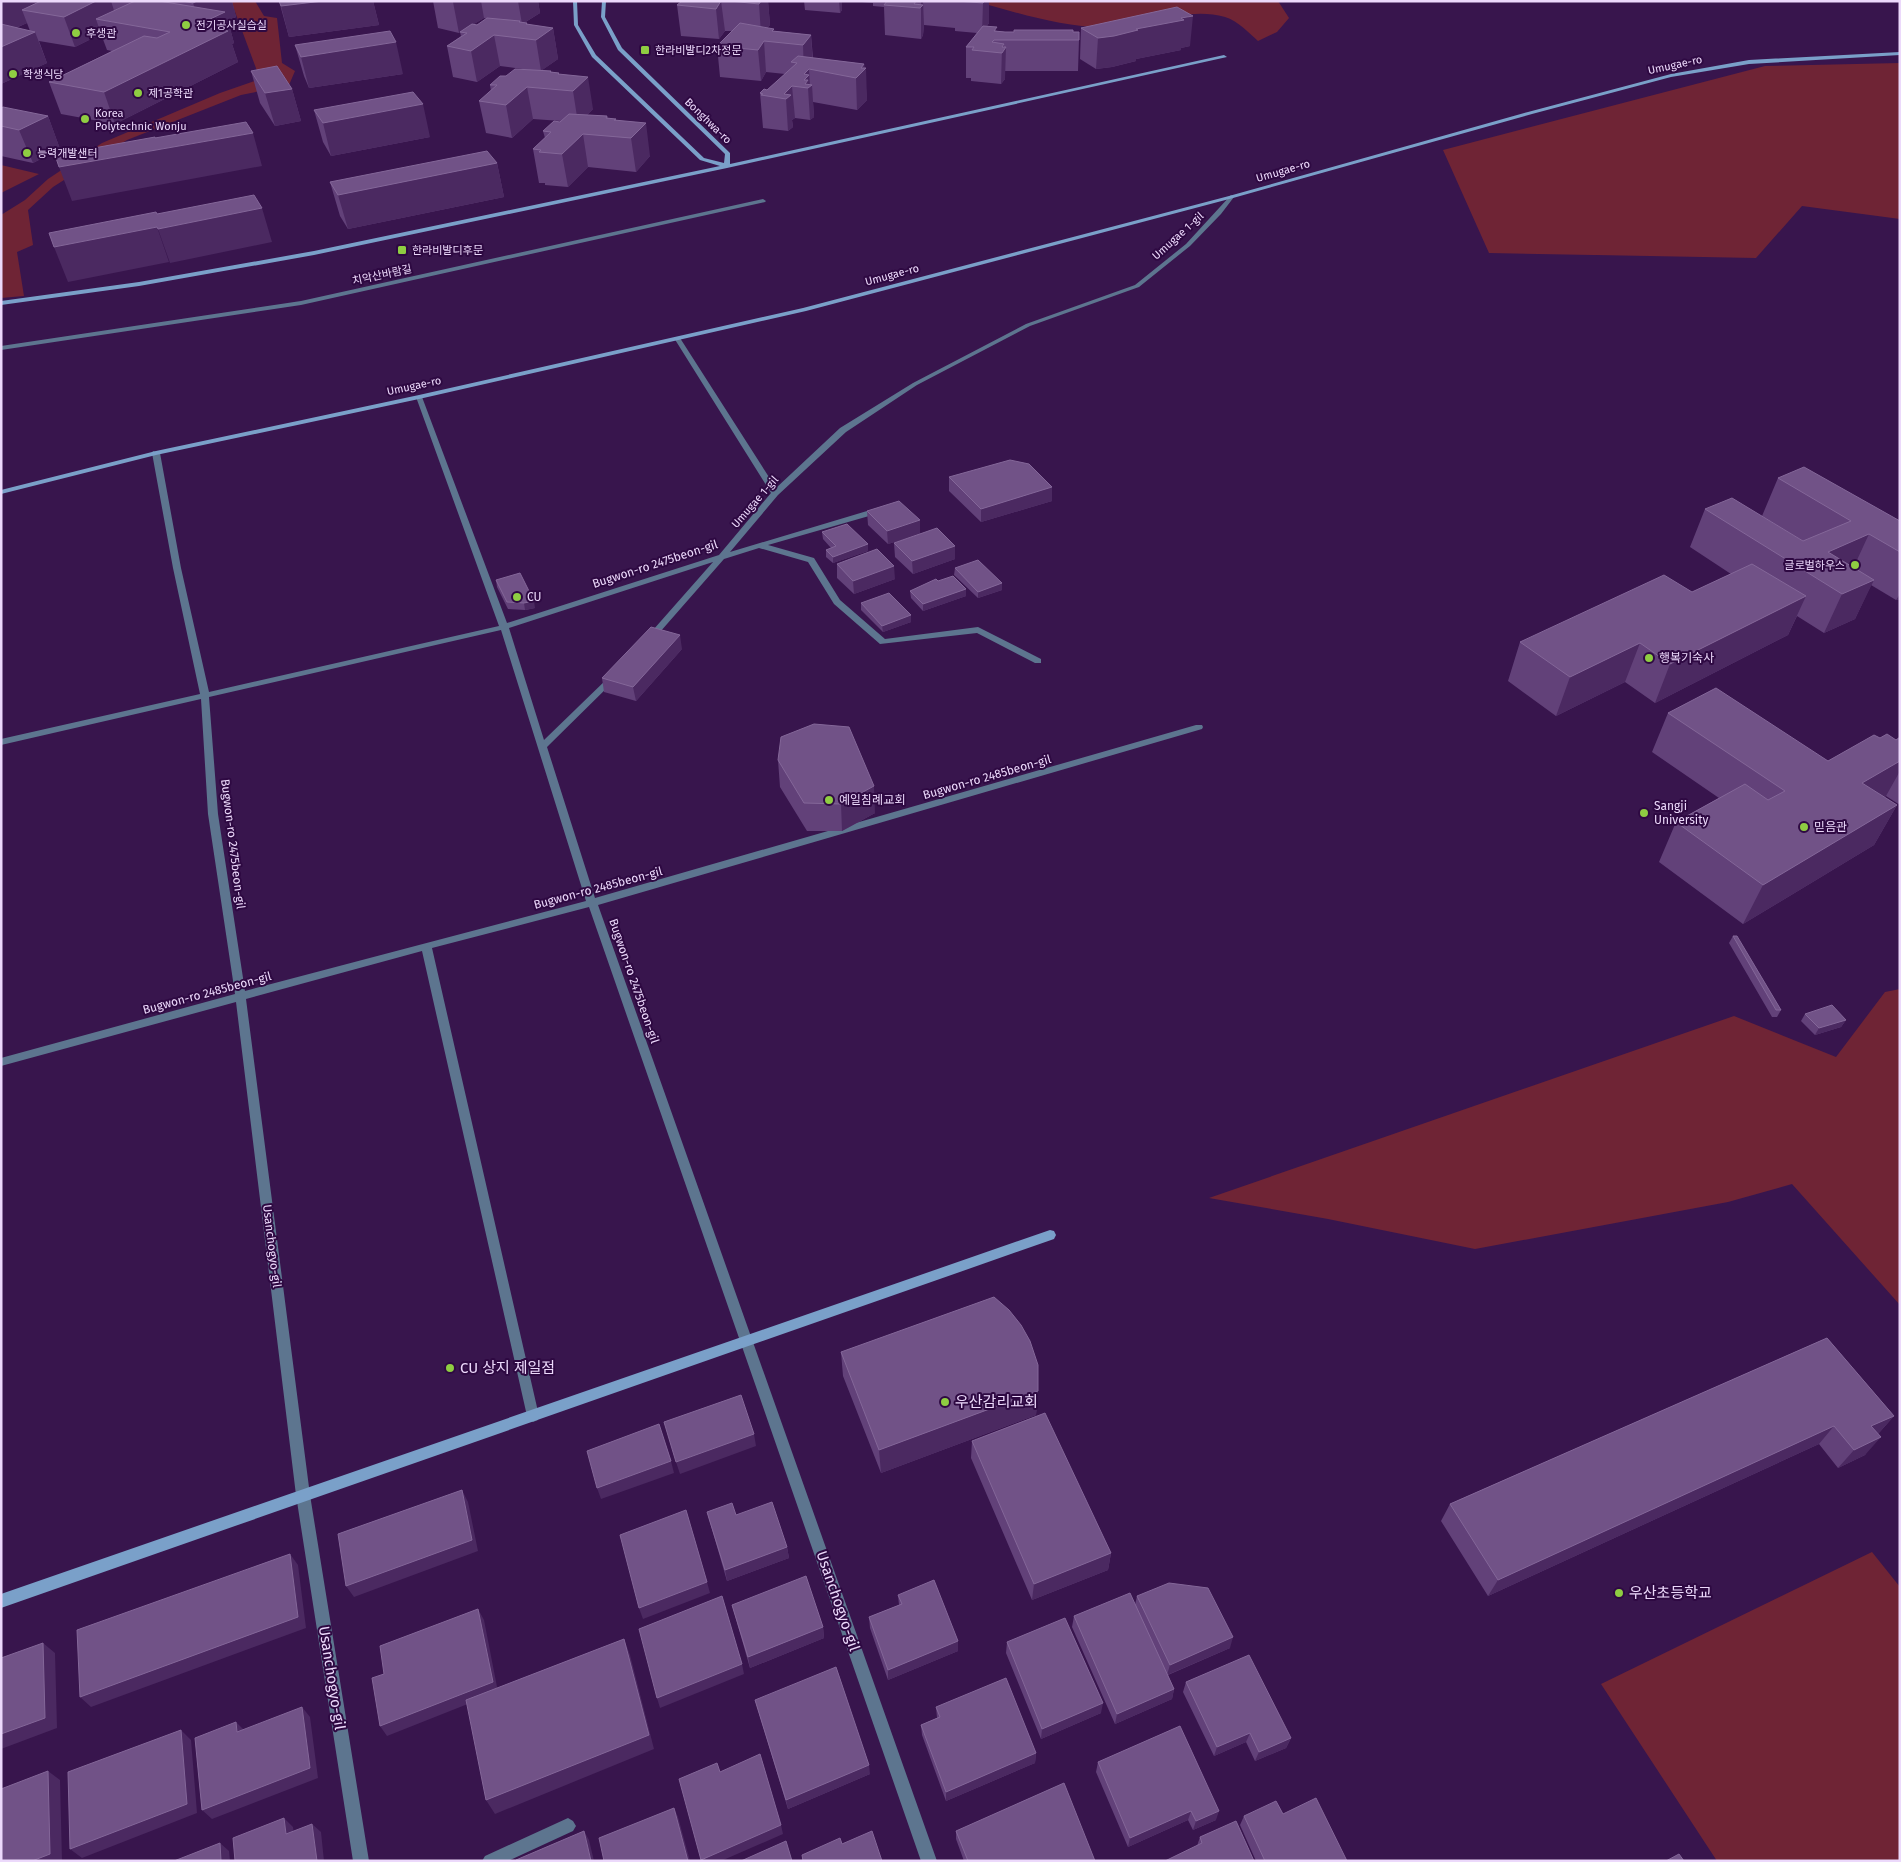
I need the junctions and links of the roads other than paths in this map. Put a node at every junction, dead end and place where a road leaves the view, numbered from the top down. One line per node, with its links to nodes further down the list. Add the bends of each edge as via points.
1 (575, 1): 5 (street, Bonghwa-ro, via 576,25 594,56 702,159)
2 (604, 1): 5 (street, Bonghwa-ro, via 603,17 620,49 728,154)
3 (1900, 53): 6 (street, Umugae-ro, via 1749,62 1671,76)
4 (1224, 58): 5 (street)
5 (727, 166): 8 (street, via 314,253 139,284)
6 (1231, 197): 9 (street, Umugae-ro, via 804,310); 14 (street, Umugae 1-gil, via 1188,245 1137,286 1028,325 915,384 843,430)
7 (763, 201): 10 (street, 치악산바람길, via 302,303)
8 (1, 303)
9 (677, 338): 11 (street, Umugae-ro); 14 (street)
10 (1, 348)
11 (419, 397): 12 (street, Umugae-ro); 18 (street, Bugwon-ro 2475beon-gil)
12 (156, 453): 13 (street, Umugae-ro); 22 (street)
13 (1, 492)
14 (775, 494): 17 (street, Umugae 1-gil)
15 (886, 508): 16 (street, Bugwon-ro 2475beon-gil)
16 (759, 545): 17 (street, Bugwon-ro 2475beon-gil); 20 (street, via 811,560 838,602 883,642 978,630)
17 (722, 557): 18 (street, Bugwon-ro 2475beon-gil); 19 (street, Umugae 1-gil)
18 (504, 627): 22 (street, Bugwon-ro 2475beon-gil); 25 (street, Bugwon-ro 2475beon-gil)
19 (643, 647)
20 (1038, 661)
21 (616, 675): 25 (street)
22 (205, 694): 24 (street, Bugwon-ro 2475beon-gil); 28 (street, Bugwon-ro 2475beon-gil, via 213,814)
23 (1199, 727): 26 (street, Bugwon-ro 2485beon-gil)
24 (1, 742)
25 (542, 747): 26 (street, Bugwon-ro 2475beon-gil)
26 (592, 904): 27 (street, Bugwon-ro 2485beon-gil); 31 (street, Bugwon-ro 2475beon-gil)
27 (426, 946): 28 (street, Bugwon-ro 2485beon-gil); 32 (street)
28 (241, 997): 29 (street, Bugwon-ro 2485beon-gil); 33 (street, Usanchogyo-gil)
29 (1, 1062)
30 (1050, 1235): 31 (street)
31 (747, 1341): 32 (street); 38 (street, Usanchogyo-gil)
32 (533, 1416): 33 (street)
33 (303, 1495): 34 (street); 36 (street, Usanchogyo-gil)
34 (1, 1601)
35 (568, 1826): 37 (street)
36 (361, 1861)
37 (490, 1861)
38 (929, 1861)

